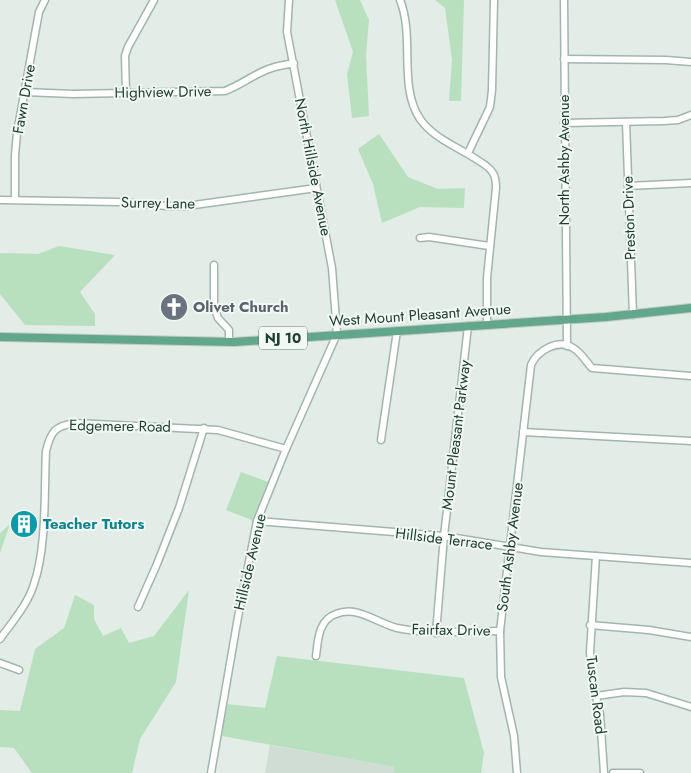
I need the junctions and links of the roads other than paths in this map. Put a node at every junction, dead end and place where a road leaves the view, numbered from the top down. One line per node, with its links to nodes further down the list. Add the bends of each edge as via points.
1 (45, 0): 10 (street, Fawn Drive)
2 (154, 0): 11 (street, via 125,56)
3 (289, 0): 9 (street, North Hillside Avenue, via 287,32)
4 (400, 0): 15 (street, via 406,18 414,107 421,120 438,136)
5 (494, 0): 15 (street, via 490,107)
6 (564, 0): 7 (street, North Ashby Avenue)
7 (564, 59): 8 (street); 13 (street, North Ashby Avenue)
8 (691, 62)
9 (294, 63): 11 (street, Highview Drive, via 263,71 226,91); 18 (street, North Hillside Avenue)
10 (25, 92): 11 (street, Highview Drive); 19 (street, Fawn Drive, via 15,155)
11 (126, 93)
12 (691, 115): 14 (street, via 678,120)
13 (564, 122): 14 (street); 26 (street, North Ashby Avenue)
14 (626, 122): 17 (street, Preston Drive)
15 (468, 153): 22 (street, via 490,169 496,181)
16 (691, 184): 17 (street)
17 (628, 186): 25 (street, Preston Drive)
18 (316, 188): 19 (street, Surrey Lane, via 187,206); 30 (street, North Hillside Avenue, via 332,268)
19 (15, 199): 20 (street, Surrey Lane)
20 (0, 200)
21 (420, 238): 22 (street)
22 (490, 246): 27 (street)
23 (214, 265): 32 (street, via 214,307 218,318 229,330)
24 (691, 308): 25 (main road, West Mount Pleasant Avenue / NJ 10)
25 (633, 315): 26 (main road, West Mount Pleasant Avenue / NJ 10)
26 (566, 320): 27 (main road, West Mount Pleasant Avenue / NJ 10); 33 (street, North Ashby Avenue)
27 (488, 325): 28 (main road, West Mount Pleasant Avenue / NJ 10)
28 (468, 326): 29 (main road, West Mount Pleasant Avenue / NJ 10); 41 (street, Mount Pleasant Parkway)
29 (397, 331): 30 (main road, West Mount Pleasant Avenue / NJ 10); 37 (street)
30 (337, 334): 32 (main road, West Mount Pleasant Avenue / NJ 10); 39 (street, Hillside Avenue)
31 (0, 337): 32 (main road, West Mount Pleasant Avenue / NJ 10)
32 (229, 342)
33 (567, 346): 34 (street, via 575,349 592,368); 36 (street, South Ashby Avenue, via 549,347 533,360)
34 (691, 376)
35 (204, 428): 39 (street, Edgemere Road); 45 (street, via 179,508); 50 (street, Edgemere Road, via 75,423 62,424 54,431 46,451 40,562 34,585)
36 (523, 432): 38 (street); 42 (street, South Ashby Avenue)
37 (381, 440)
38 (691, 441)
39 (286, 449): 40 (street, Hillside Avenue)
40 (258, 521): 41 (street, Hillside Terrace); 56 (street, Hillside Avenue, via 234,636)
41 (444, 536): 42 (street, Hillside Terrace); 48 (street, Mount Pleasant Parkway)
42 (510, 547): 43 (street, Hillside Terrace); 47 (street, South Ashby Avenue)
43 (596, 556): 44 (street, Hillside Terrace); 46 (street, Tuscan Road)
44 (691, 563)
45 (138, 607)
46 (590, 625): 49 (street, via 649,630); 54 (street, Tuscan Road, via 592,679)
47 (500, 631): 48 (street, Fairfax Drive); 57 (street, South Ashby Avenue, via 501,677 514,736)
48 (436, 632): 51 (street, Fairfax Drive, via 395,628 355,612 337,613 330,616 320,630)
49 (691, 638)
50 (0, 639)
51 (316, 656)
52 (0, 663): 53 (street)
53 (19, 670)
54 (596, 696): 55 (street, via 646,692); 58 (street, Tuscan Road)
55 (691, 708)
56 (211, 773)
57 (517, 773)
58 (604, 773)
59 (613, 773): 60 (street)
60 (640, 773)

